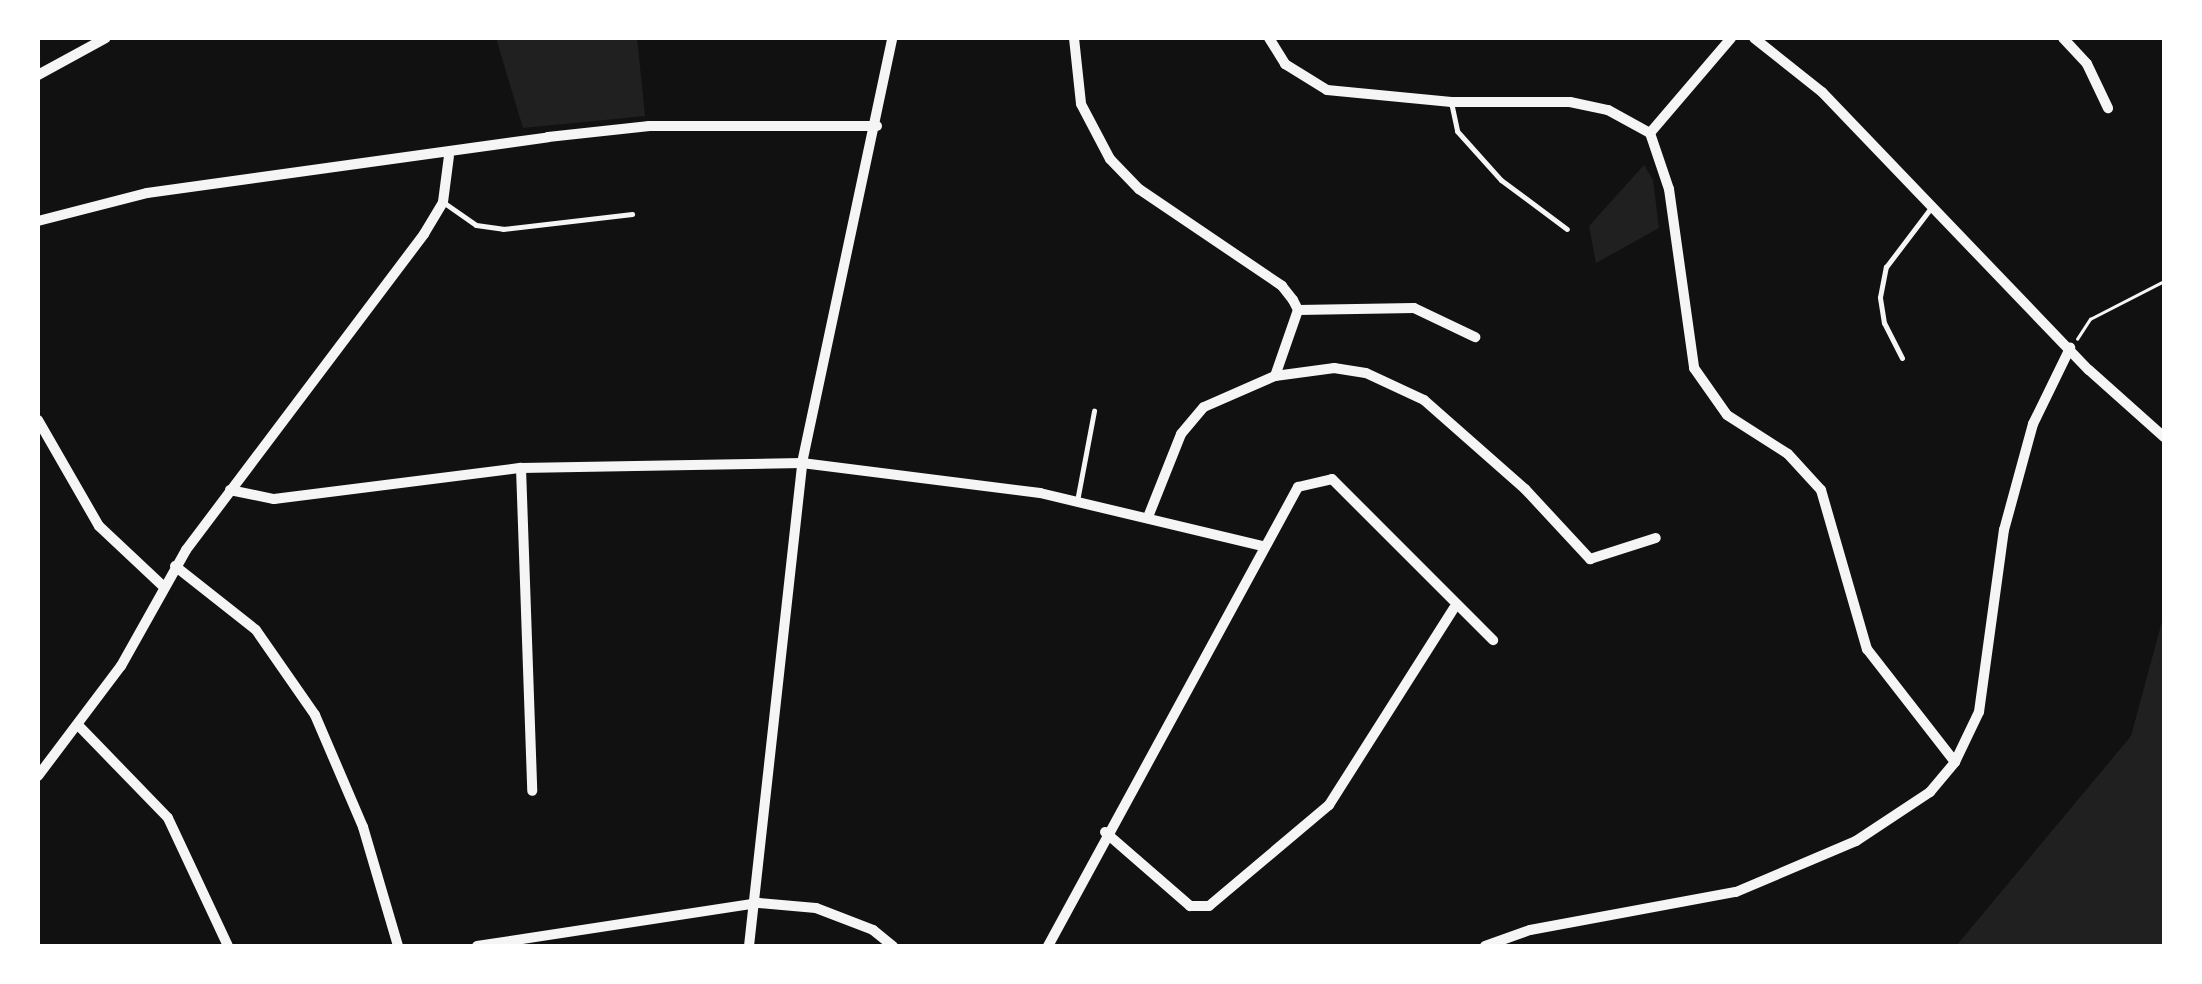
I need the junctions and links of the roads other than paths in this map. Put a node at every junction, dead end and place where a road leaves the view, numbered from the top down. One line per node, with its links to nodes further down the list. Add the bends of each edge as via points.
1 (106, 38): 8 (street)
2 (892, 38): 11 (street)
3 (1074, 38): 19 (street, via 1081,104 1110,159 1138,190 1282,286)
4 (1269, 38): 9 (street, via 1285,64 1327,90)
5 (1731, 38): 12 (street)
6 (1754, 38): 15 (street, via 1822,92)
7 (2062, 38): 10 (street, via 2087,64)
8 (38, 75)
9 (1451, 102): 12 (street, via 1570,102 1608,110); 18 (lane, via 1457,131 1501,180)
10 (2108, 108)
11 (877, 126): 13 (street, via 649,126); 27 (street)
12 (1650, 132): 39 (street, via 1669,189 1694,368 1727,415 1788,454 1821,490 1867,649)
13 (449, 156): 14 (street); 17 (street, via 147,193)
14 (444, 202): 16 (lane, via 476,225 503,230); 29 (street)
15 (1935, 203): 21 (street); 22 (lane, via 1886,267 1884,323)
16 (632, 214)
17 (38, 221)
18 (1566, 229)
19 (1298, 310): 20 (street, via 1414,308); 23 (street)
20 (1475, 336)
21 (2070, 348): 26 (street); 39 (street, via 2033,424 1991,590 1979,712)
22 (1902, 358)
23 (1276, 376): 31 (street, via 1204,406 1181,434); 32 (street, via 1334,368 1366,373 1424,400 1590,559)
24 (1094, 411): 30 (lane)
25 (38, 420): 35 (street, via 99,526)
26 (2164, 437)
27 (802, 464): 28 (street); 30 (street); 43 (street, via 768,739)
28 (521, 468): 29 (street, via 274,500); 41 (street)
29 (230, 490): 34 (street)
30 (1077, 500): 31 (street)
31 (1148, 517): 33 (street)
32 (1656, 538)
33 (1262, 546): 36 (street, via 1298,487 1332,479); 42 (street)
34 (176, 566): 35 (street); 46 (street, via 256,630 315,715 363,827)
35 (163, 586): 38 (street, via 121,666)
36 (1454, 608): 37 (street); 42 (street, via 1328,805 1209,906 1190,906)
37 (1493, 640)
38 (78, 725): 40 (street); 45 (street, via 168,818)
39 (1955, 762): 51 (street, via 1930,792 1856,841 1751,886 1530,930)
40 (38, 776)
41 (532, 791)
42 (1105, 832): 50 (street)
43 (759, 904): 44 (street); 48 (street); 49 (street, via 816,908 873,930)
44 (514, 944): 47 (street)
45 (228, 946)
46 (398, 946)
47 (477, 946)
48 (749, 946)
49 (893, 946)
50 (1048, 946)
51 (1485, 946)

